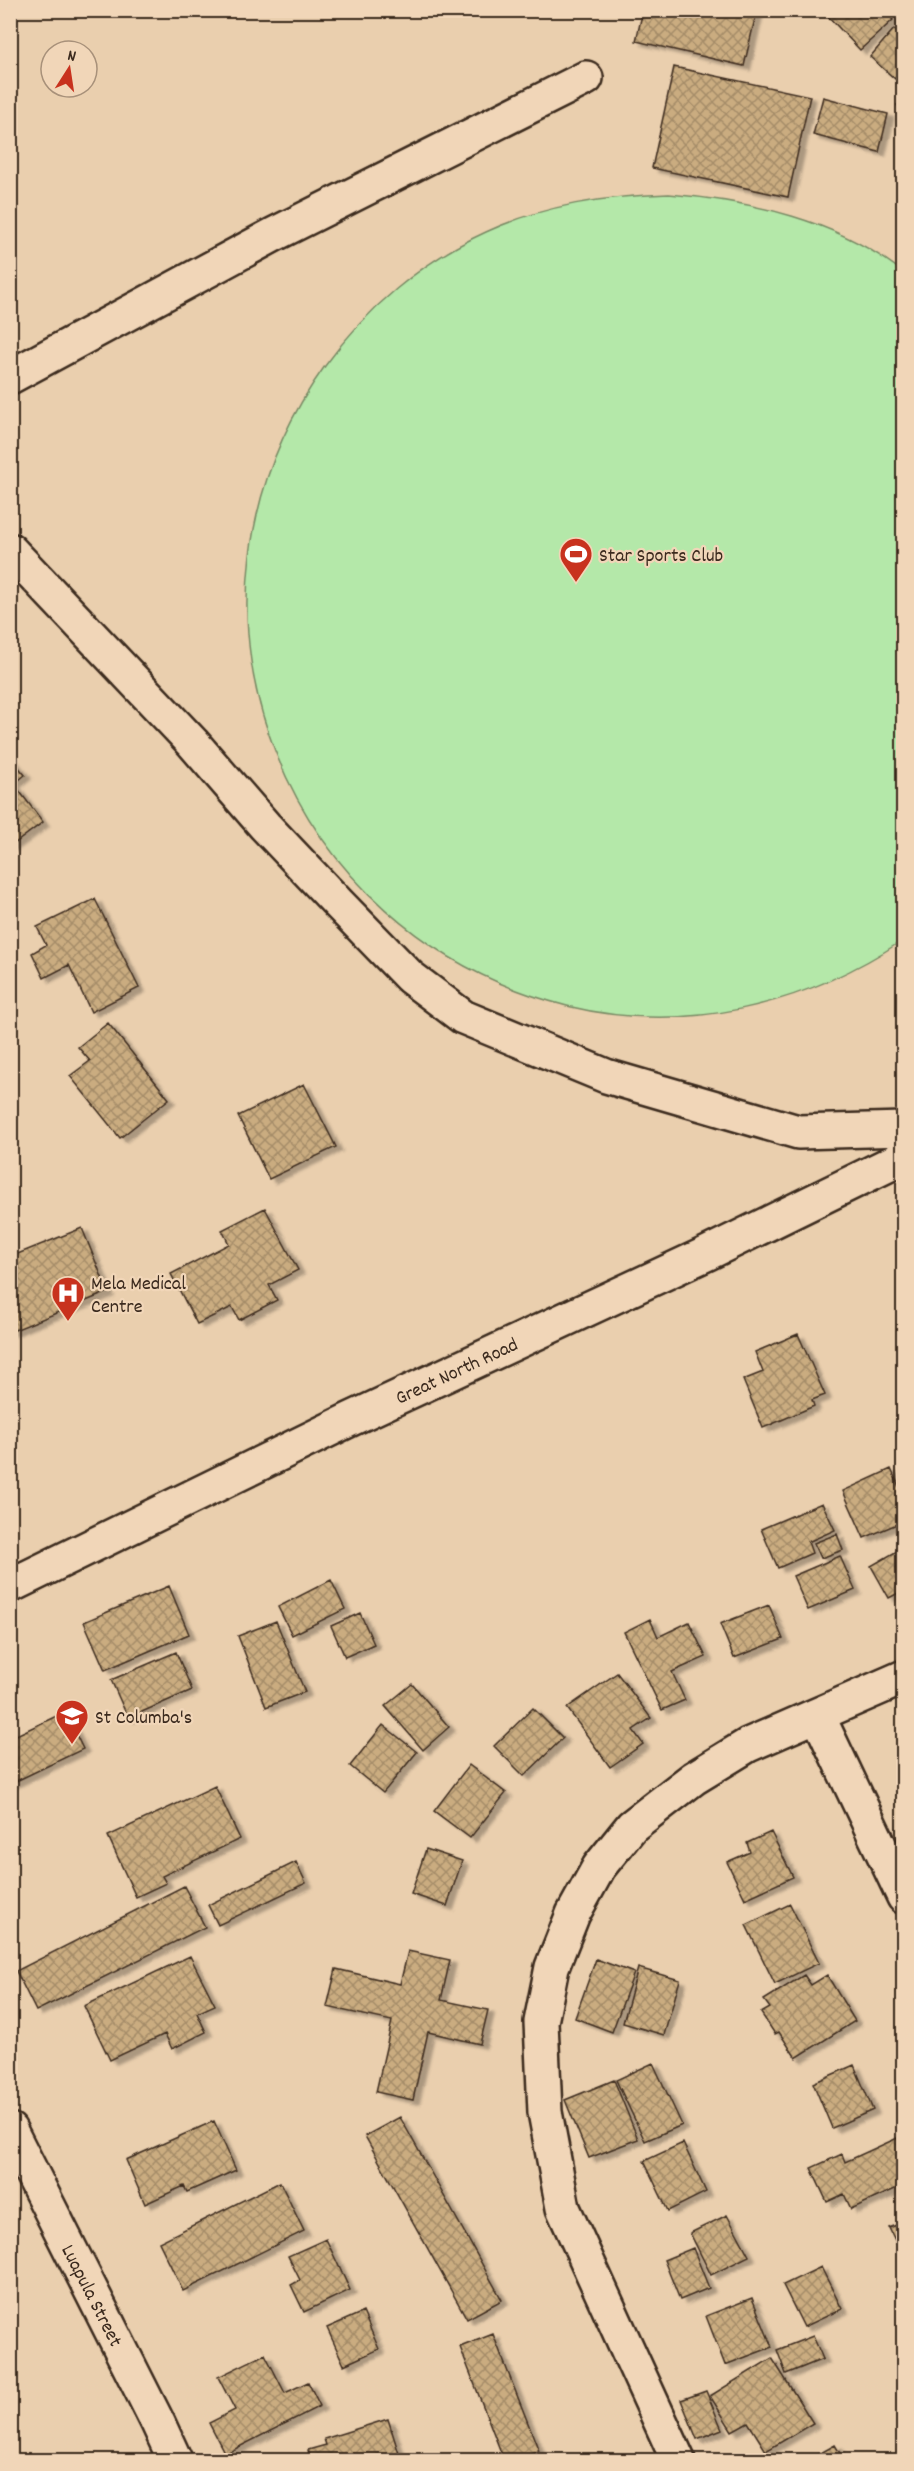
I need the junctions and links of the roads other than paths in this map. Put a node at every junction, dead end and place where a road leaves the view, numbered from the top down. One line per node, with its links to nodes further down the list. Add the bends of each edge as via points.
1 (586, 78): 2 (main road, via 273,235)
2 (10, 377)
3 (10, 550): 4 (main road, via 338,903 410,977 463,1017 606,1076 798,1132)
4 (903, 1129)
5 (903, 1157): 6 (main road, Great North Road)
6 (10, 1586)
7 (903, 1677): 8 (main road)
8 (818, 1716): 9 (main road); 12 (main road, via 748,1745 694,1778 632,1826 599,1867 573,1914 552,1966 543,2011 544,2112 563,2208)
9 (903, 1897)
10 (10, 2130): 11 (main road, Luapula Street)
11 (175, 2460)
12 (678, 2460)

